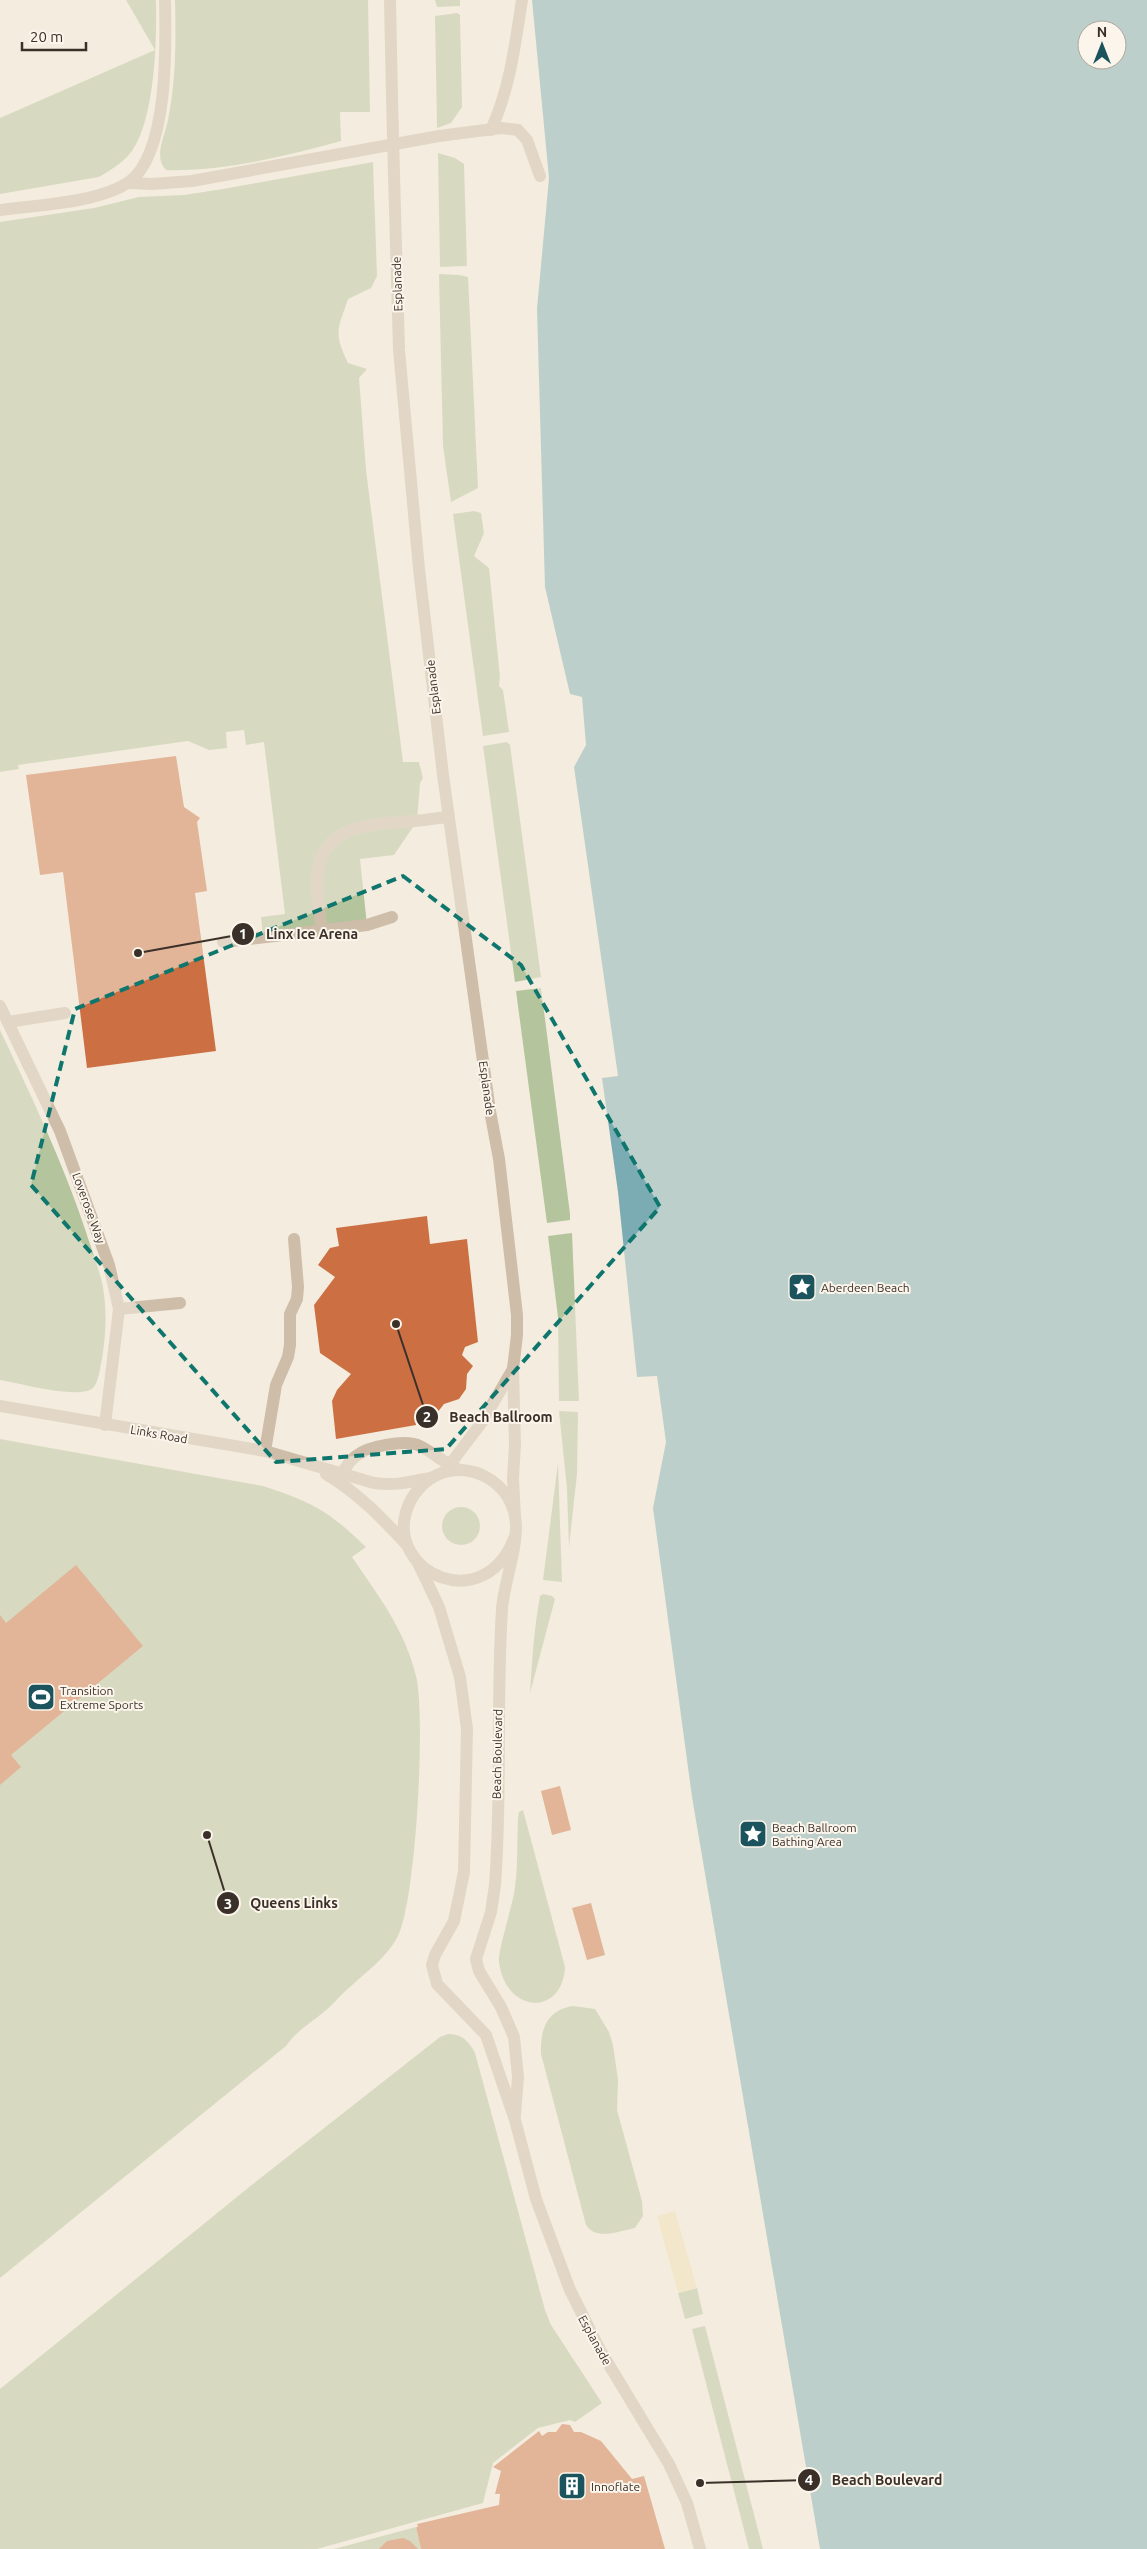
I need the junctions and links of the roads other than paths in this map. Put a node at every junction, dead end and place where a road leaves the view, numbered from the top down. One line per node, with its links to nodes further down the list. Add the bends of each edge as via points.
1 (165, 0): 6 (street, via 162,104 148,156)
2 (390, 0): 8 (street, Esplanade, bridge, via 399,350 419,569)
3 (522, 0): 4 (street, via 508,85)
4 (491, 130): 5 (street, via 518,130 527,140); 6 (street, via 439,136 192,181)
5 (540, 176)
6 (128, 182): 7 (street, via 84,198)
7 (0, 210)
8 (449, 817): 10 (street, via 369,824 336,838 326,849 319,866 317,883); 18 (street, Esplanade, via 516,1296 518,1336)
9 (392, 917): 10 (street, via 368,925)
10 (322, 930): 11 (street)
11 (223, 942)
12 (0, 1006): 14 (street, Loverose Way)
13 (65, 1014): 14 (street)
14 (8, 1022): 17 (street, Loverose Way, via 72,1163 109,1265)
15 (294, 1239): 21 (street, via 297,1299 290,1314 288,1357 276,1385)
16 (180, 1303): 17 (street)
17 (119, 1309): 20 (street, Loverose Way)
18 (513, 1369): 23 (street, Esplanade, via 482,1422); 25 (street, Esplanade)
19 (0, 1406): 20 (street, Links Road)
20 (105, 1425): 21 (street, Links Road)
21 (265, 1451): 22 (street, Links Road)
22 (316, 1468): 24 (street, Links Road); 27 (street, Links Road, via 374,1509)
23 (447, 1471): 24 (street, Links Road, via 388,1485); 24 (street, via 419,1445 396,1444 364,1451 355,1456); 25 (street, via 476,1472 490,1478 506,1495); 27 (street, via 420,1486 411,1499 405,1514)
24 (341, 1474)
25 (515, 1517): 26 (street)
26 (515, 1536): 28 (street, via 509,1552 498,1566 483,1576 466,1581 448,1580 432,1574); 29 (street, Beach Boulevard, via 502,1607 495,1885 491,1912 476,1959)
27 (408, 1546): 28 (street)
28 (418, 1563): 30 (street, Esplanade, via 439,1607 457,1668 467,1729 464,1872 454,1921 434,1955 432,1965 437,1984 486,2035)
29 (479, 1971): 30 (street, Esplanade, via 501,2007 514,2037 518,2076)
30 (515, 2120): 31 (street, Esplanade, via 536,2198 570,2290 600,2350 669,2464 687,2503)
31 (700, 2549)

